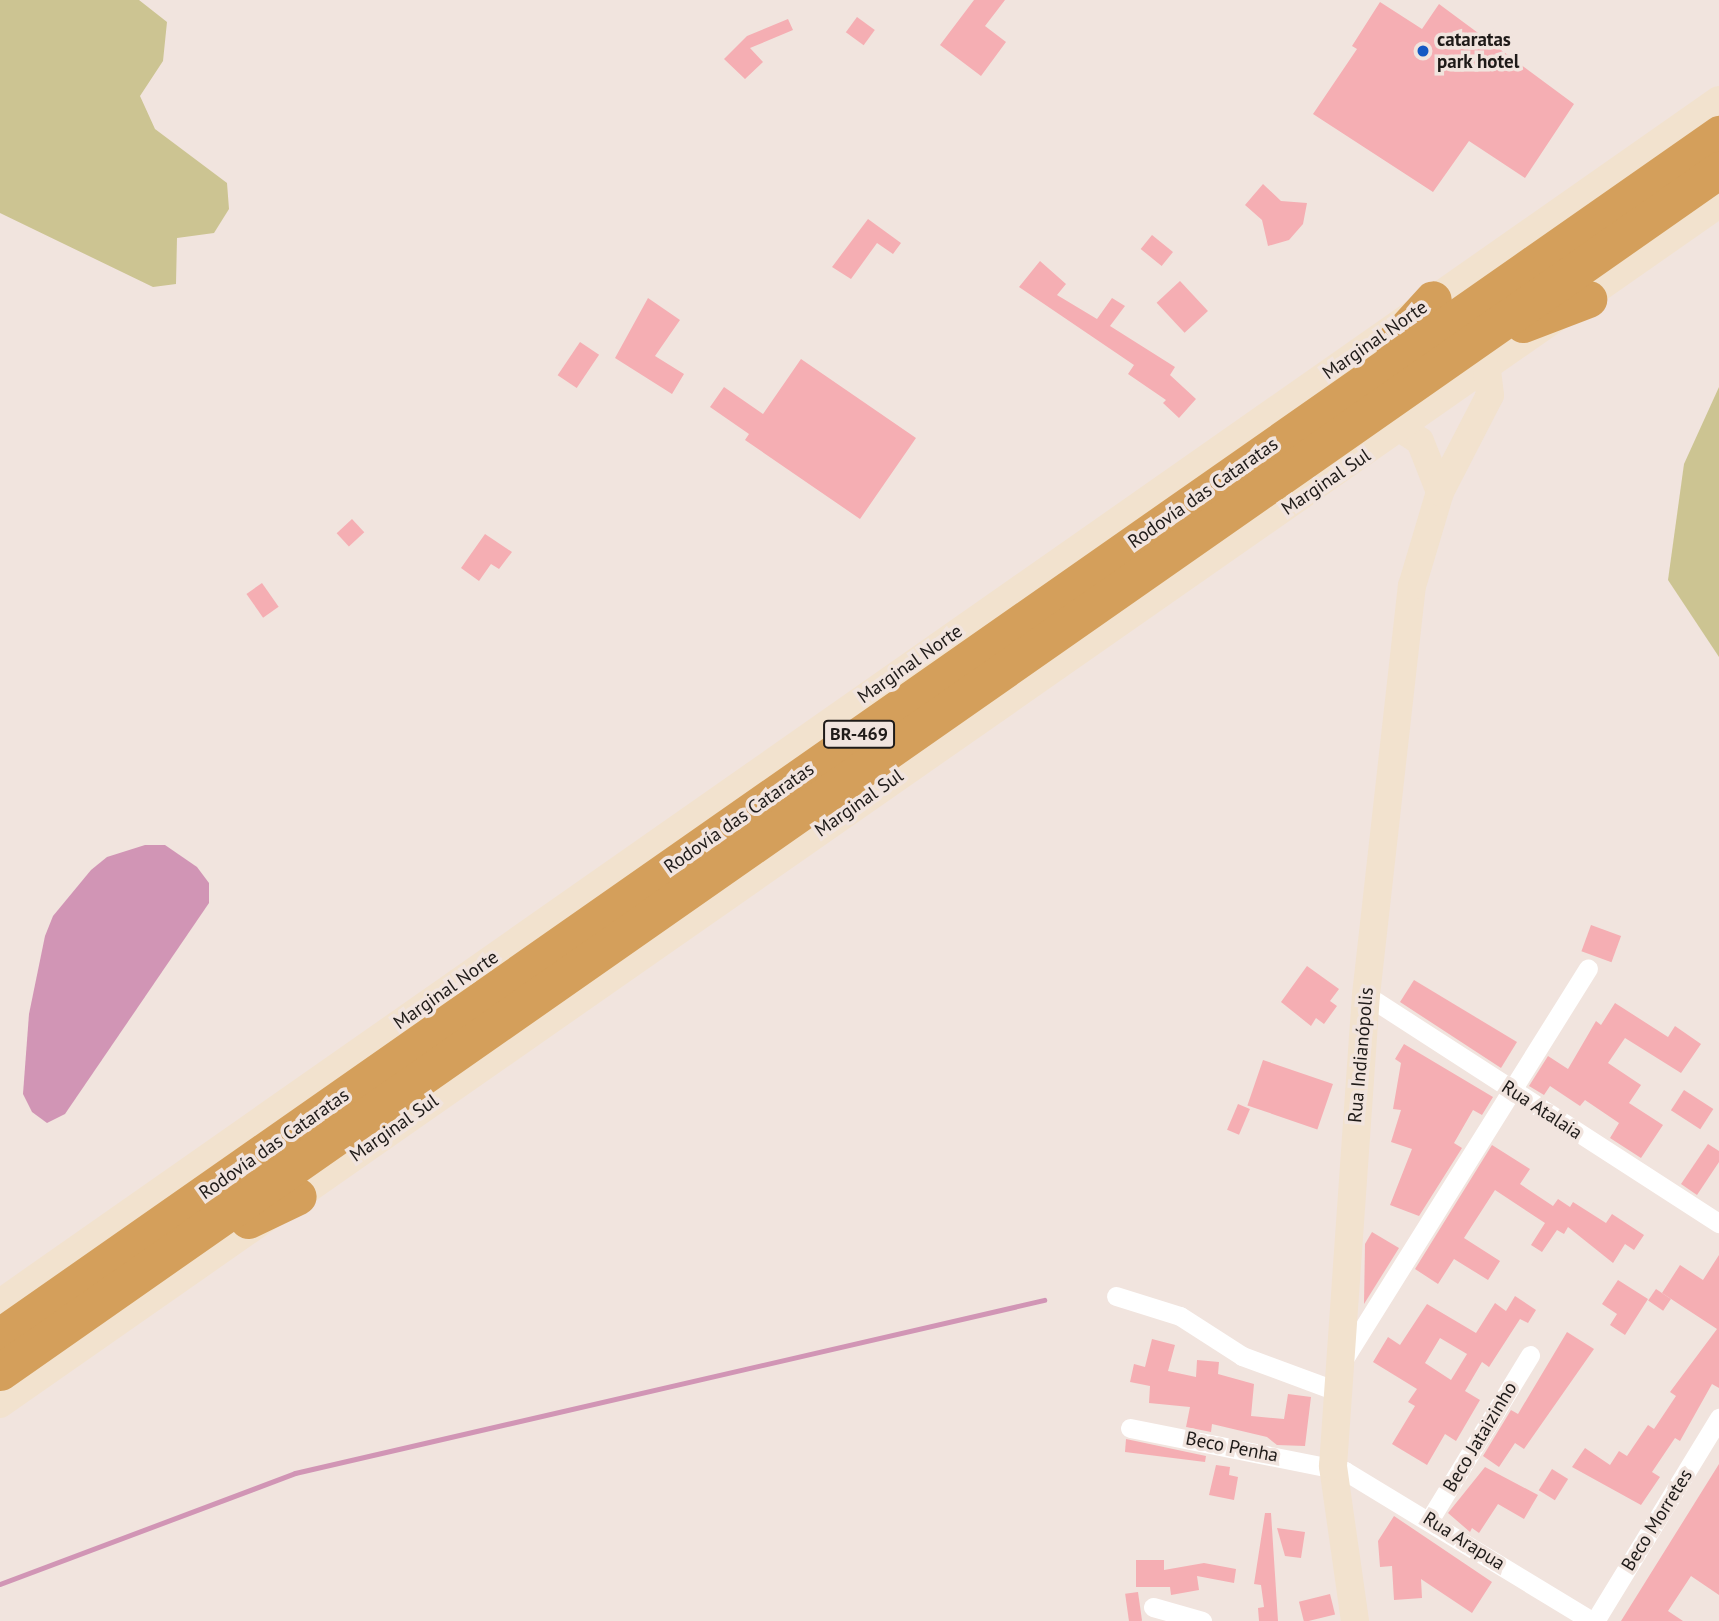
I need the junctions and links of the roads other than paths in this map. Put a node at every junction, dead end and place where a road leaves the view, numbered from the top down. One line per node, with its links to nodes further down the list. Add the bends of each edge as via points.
1 (1719, 100): 5 (street, Marginal Norte)
2 (1719, 134): 8 (highway, Rodovía das Cataratas / BR-469)
3 (1719, 170): 7 (highway, Rodovía das Cataratas / BR-469)
4 (1719, 204): 6 (street)
5 (1433, 299): 8 (highway); 19 (street, Marginal Norte)
6 (1588, 299): 7 (highway)
7 (1478, 357): 9 (street, Marginal Sul / BR-469); 10 (street, Rua Indianópolis, via 1490,395); 16 (highway, Rodovía das Cataratas / BR-469)
8 (1348, 393): 17 (highway, Rodovía das Cataratas / BR-469)
9 (1403, 430): 10 (street, via 1420,441); 14 (street, Marginal Sul / BR-469, via 1100,634)
10 (1440, 492): 12 (street, Rua Indianópolis, via 1412,586)
11 (1588, 970): 13 (street)
12 (1366, 995): 13 (street, Rua Atalaia); 24 (street, Rua Indianópolis)
13 (1510, 1090): 15 (street, Rua Atalaia); 24 (street)
14 (298, 1196): 16 (highway); 25 (street, Marginal Sul / BR-469)
15 (1719, 1223)
16 (152, 1266): 23 (highway, Rodovía das Cataratas / BR-469)
17 (71, 1286): 20 (highway); 21 (highway, Rodovía das Cataratas / BR-469)
18 (1116, 1296): 24 (street, via 1180,1316 1242,1356)
19 (0, 1303)
20 (0, 1308)
21 (0, 1336)
22 (1530, 1355): 29 (street, Beco Jataizinho)
23 (0, 1372)
24 (1335, 1381): 28 (street, Rua Indianópolis)
25 (0, 1404)
26 (1719, 1418): 33 (street, Beco Morretes)
27 (1130, 1428): 28 (street, Beco Penha)
28 (1333, 1466): 29 (street, Rua Arapua); 32 (street, Rua Indianópolis)
29 (1430, 1519): 33 (street, Rua Arapua)
30 (1153, 1607): 31 (street)
31 (1202, 1621)
32 (1355, 1621)
33 (1593, 1621)

